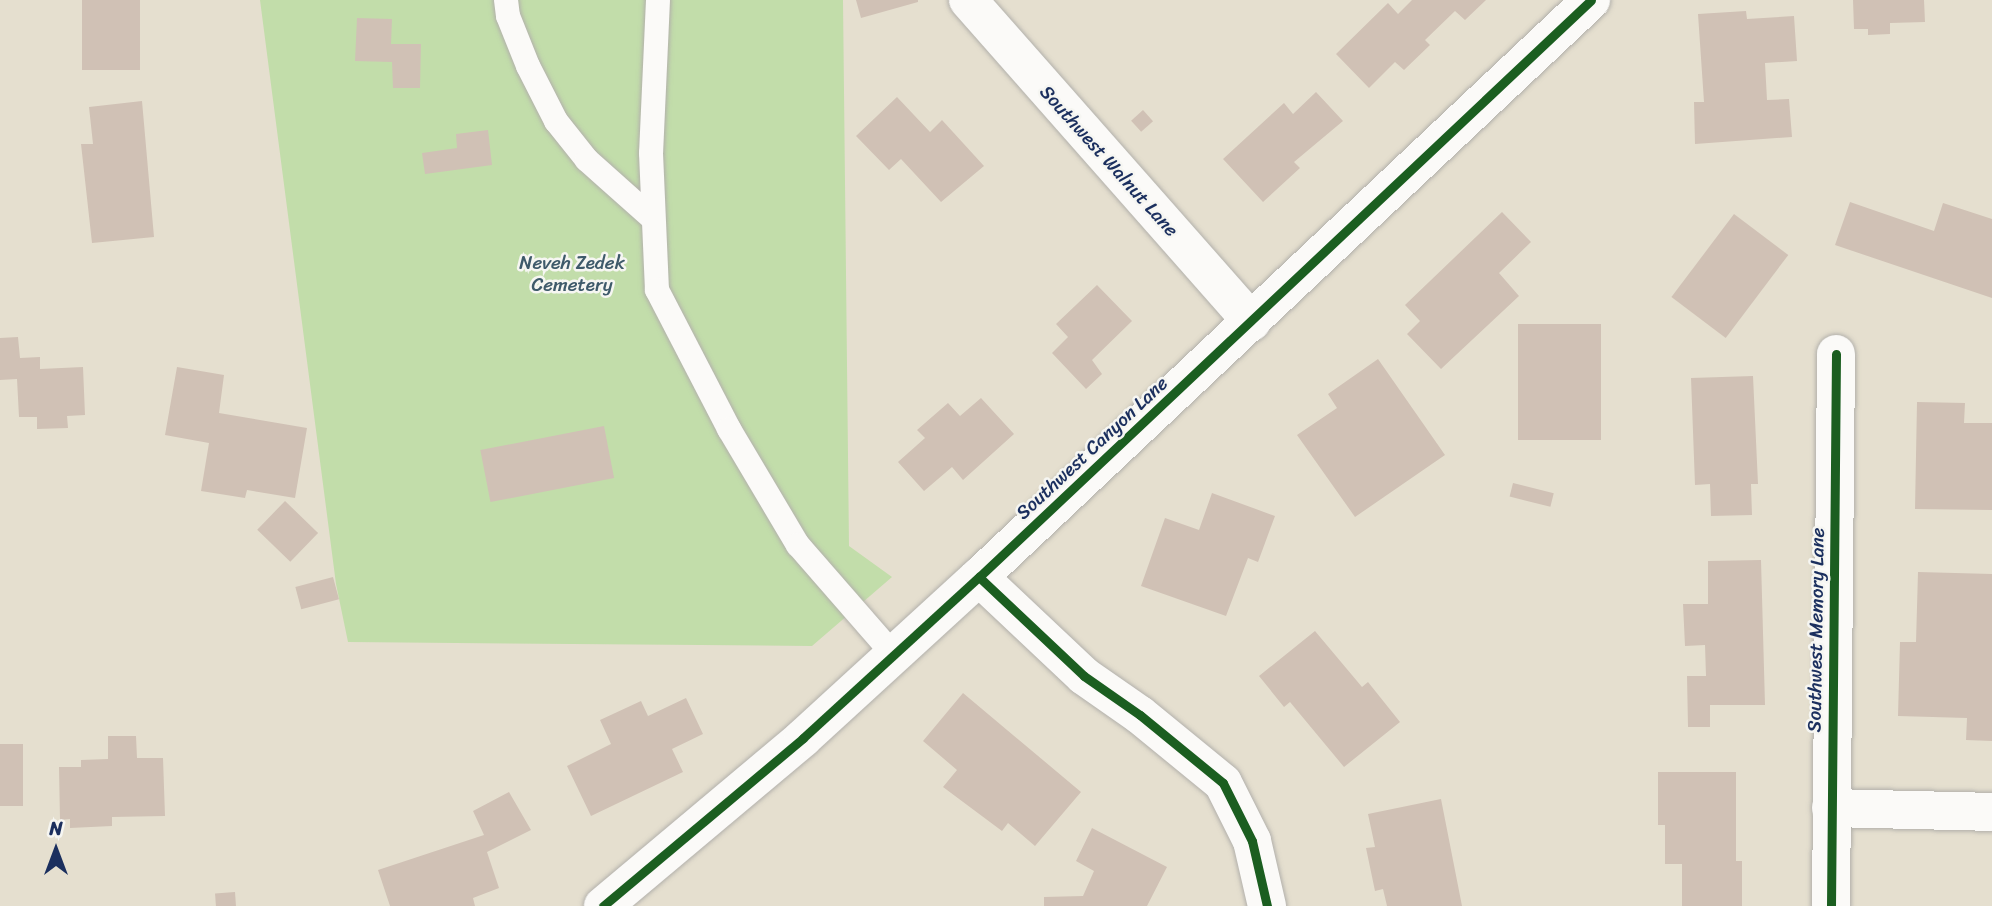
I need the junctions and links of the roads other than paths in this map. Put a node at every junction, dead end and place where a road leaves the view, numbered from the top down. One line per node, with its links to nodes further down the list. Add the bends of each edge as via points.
1 (506, 0): 5 (lane, via 528,66 556,121 587,160)
2 (658, 0): 5 (lane)
3 (968, 0): 6 (street, Southwest Walnut Lane)
4 (1591, 0): 6 (street, Southwest Canyon Lane)
5 (652, 218): 9 (lane, via 657,289 729,429 798,545)
6 (1252, 322): 8 (street, Southwest Canyon Lane)
7 (1836, 354): 10 (street, Southwest Memory Lane)
8 (979, 577): 9 (street, Southwest Canyon Lane); 13 (street, via 1084,676 1223,783 1252,842)
9 (894, 655): 12 (street, Southwest Canyon Lane, via 721,809)
10 (1831, 808): 11 (street); 14 (street, Southwest Memory Lane)
11 (1992, 811)
12 (603, 906)
13 (1267, 906)
14 (1830, 906)

